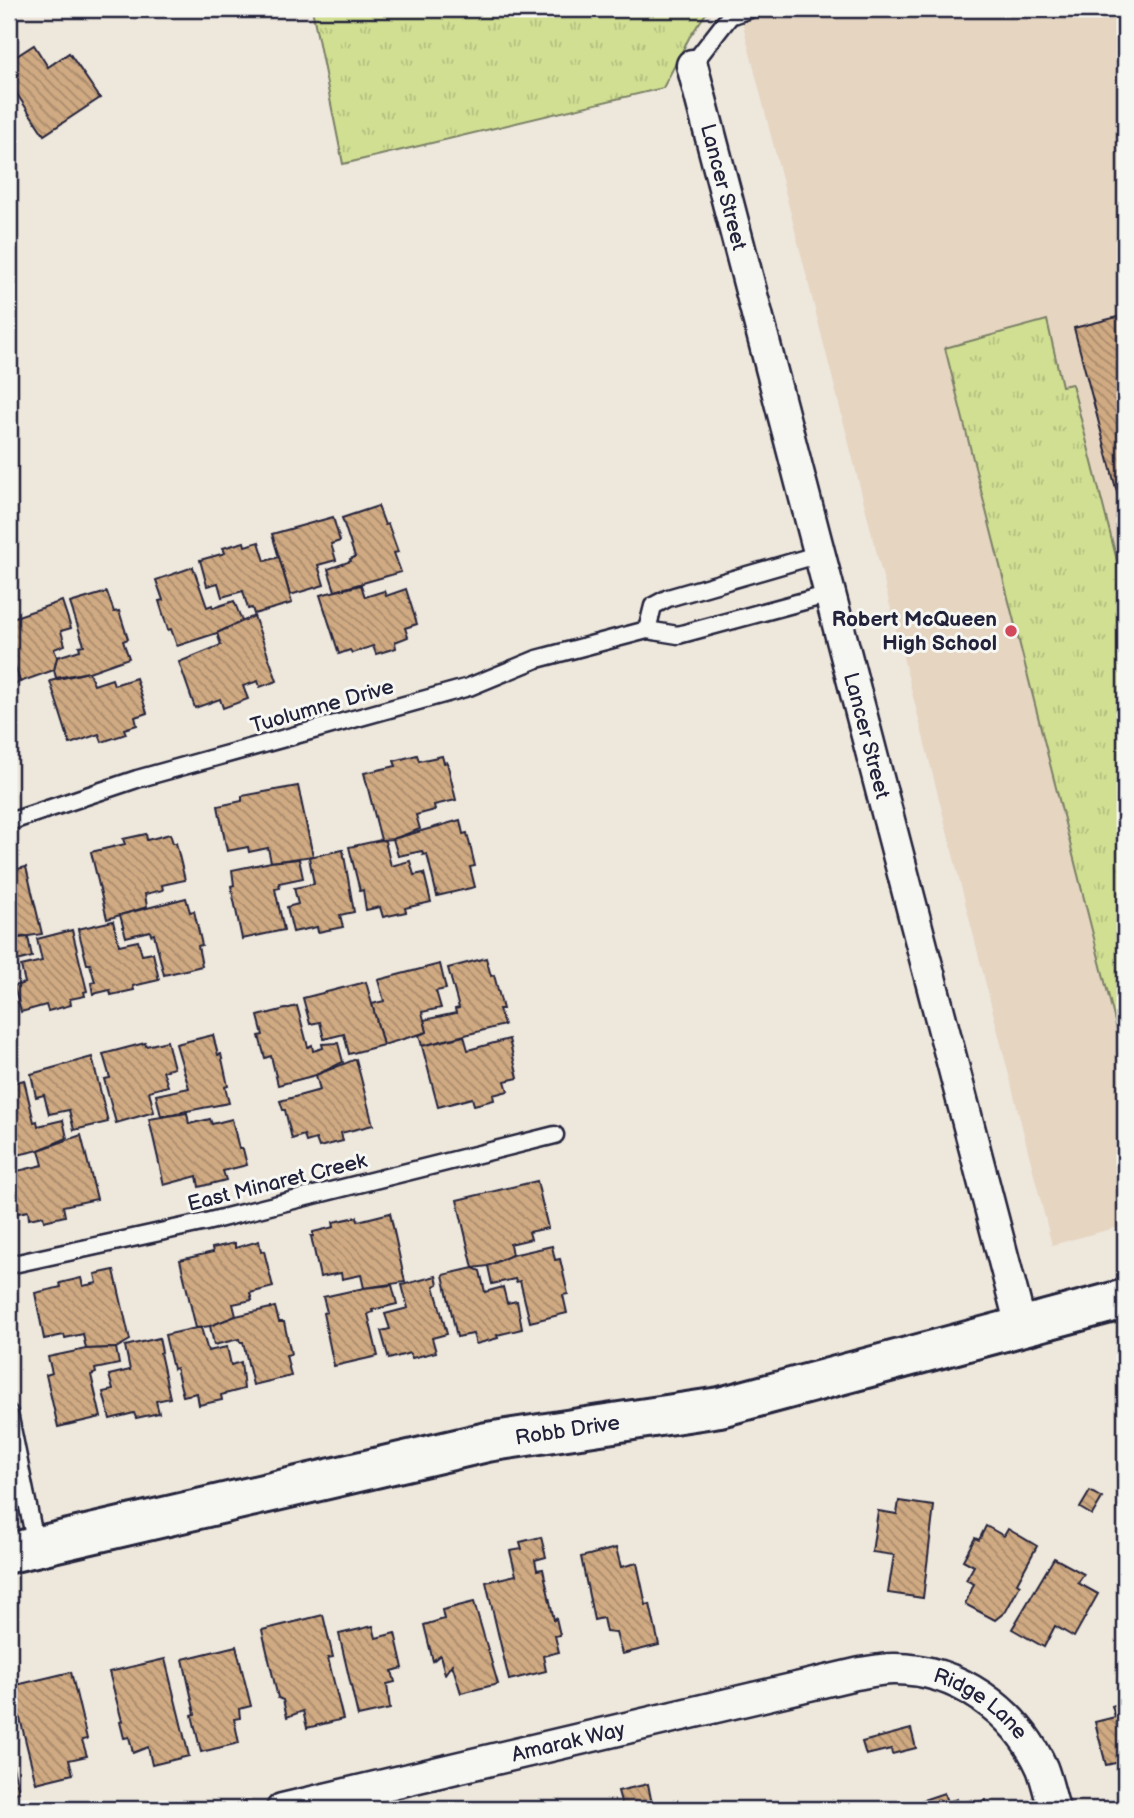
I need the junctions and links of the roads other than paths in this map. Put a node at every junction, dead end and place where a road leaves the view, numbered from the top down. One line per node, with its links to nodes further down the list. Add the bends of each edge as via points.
1 (750, 9): 2 (lane, via 730,16)
2 (692, 65): 3 (street, Lancer Street)
3 (820, 554): 4 (street, Lancer Street); 5 (lane, via 668,598 653,606)
4 (830, 594): 5 (lane, Tuolumne Drive, via 678,635); 10 (street, Lancer Street)
5 (647, 630): 6 (lane, Tuolumne Drive, via 537,659 469,687 137,779)
6 (9, 822)
7 (555, 1135): 8 (lane, East Minaret Creek, via 206,1222)
8 (9, 1265)
9 (1125, 1298): 10 (main road, Robb Drive)
10 (1021, 1326): 12 (main road, Robb Drive, via 720,1407 486,1441)
11 (9, 1413): 12 (lane)
12 (22, 1550)
13 (856, 1674): 14 (street, Amarak Way); 16 (street, Ridge Lane, via 894,1669 933,1674 978,1694 1022,1734 1042,1769)
14 (351, 1801): 15 (street, Amarak Way)
15 (282, 1809)
16 (1054, 1809)

